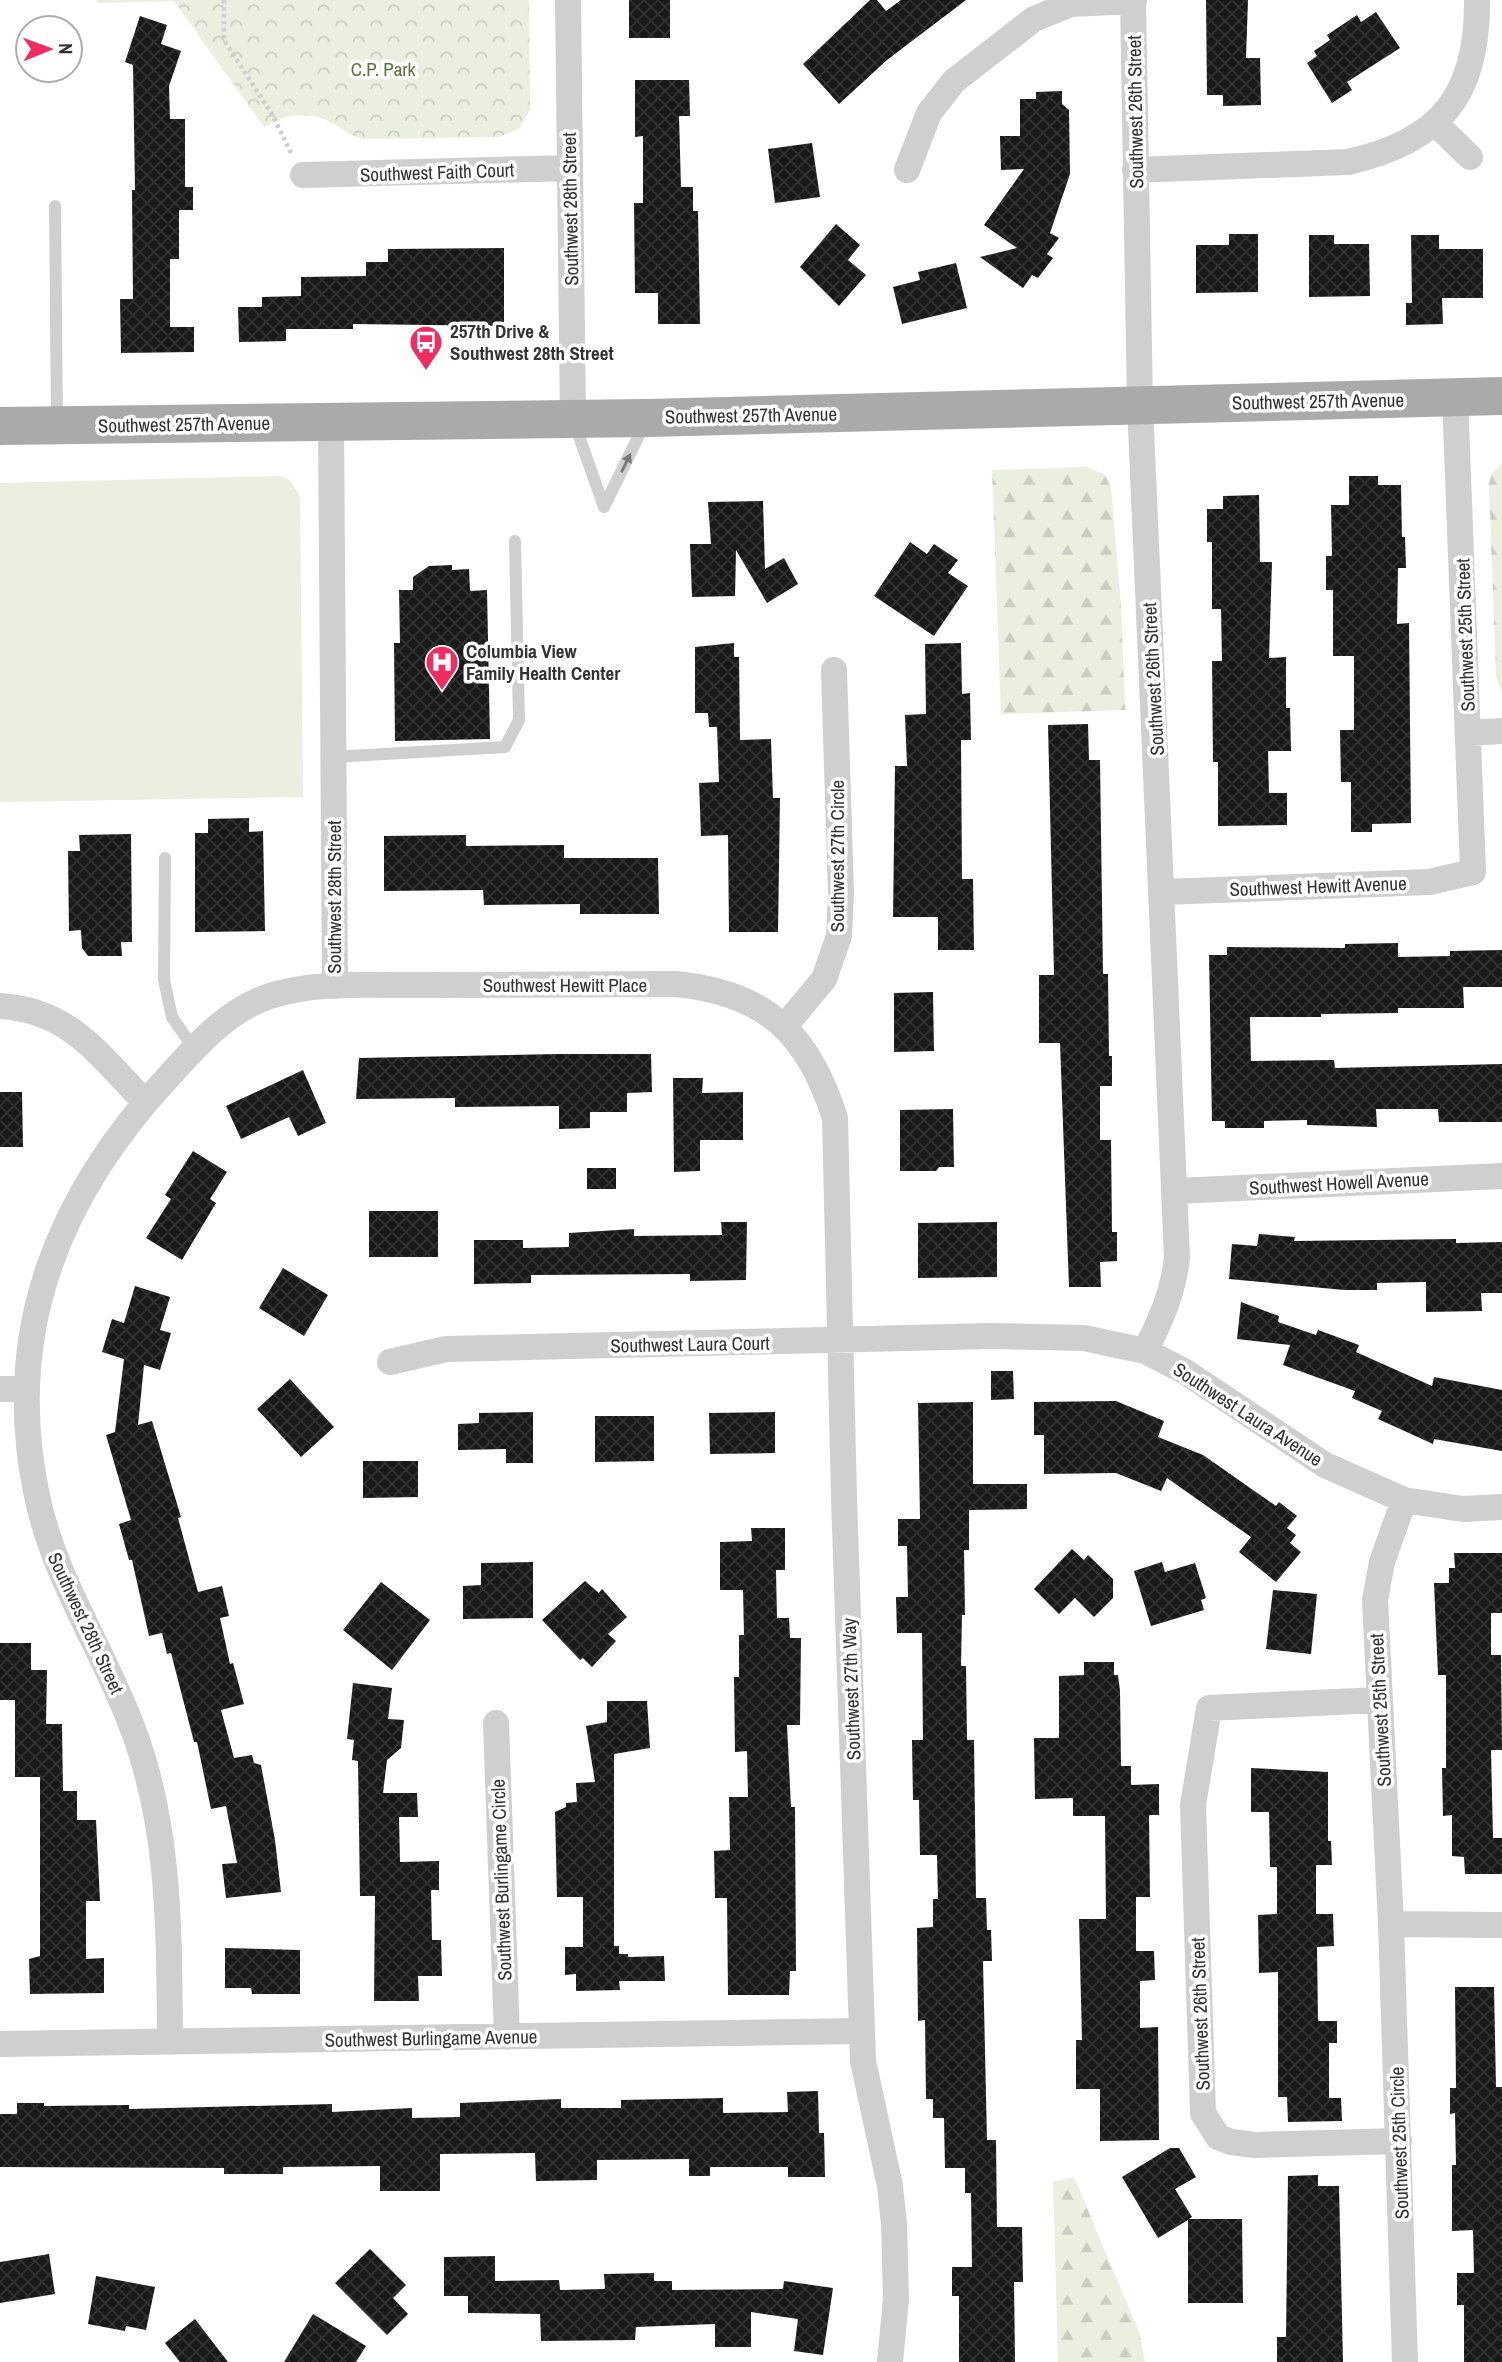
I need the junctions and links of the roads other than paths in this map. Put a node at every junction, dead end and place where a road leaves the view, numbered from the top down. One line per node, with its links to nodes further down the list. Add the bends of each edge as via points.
1 (568, 0): 6 (street, Southwest 28th Street)
2 (1133, 0): 7 (street, via 1071,4 1034,19 954,81 929,113); 8 (street, Southwest 26th Street)
3 (1477, 0): 4 (street, via 1477,40 1469,71 1455,99)
4 (1435, 122): 5 (street); 8 (street, via 1408,142 1348,162)
5 (1470, 157)
6 (570, 168): 9 (street, Southwest Faith Court); 15 (street, Southwest 28th Street)
7 (907, 170)
8 (1135, 170): 13 (street, Southwest 26th Street)
9 (303, 176)
10 (55, 206): 18 (lane)
11 (1502, 396): 12 (main road, Southwest 257th Avenue)
12 (1455, 397): 13 (main road, Southwest 257th Avenue); 22 (street, Southwest 25th Street)
13 (1140, 405): 14 (main road, Southwest 257th Avenue); 26 (street, Southwest 26th Street)
14 (648, 418): 15 (main road, Southwest 257th Avenue); 15 (lane, one-way to 14, via 604,507)
15 (573, 419): 16 (main road, Southwest 257th Avenue)
16 (331, 422): 18 (main road, Southwest 257th Avenue); 23 (street, Southwest 28th Street)
17 (0, 426): 18 (main road, Southwest 257th Avenue)
18 (57, 426)
19 (514, 541): 23 (lane, via 519,720 505,747)
20 (834, 670): 29 (street, Southwest 27th Circle, via 839,936 824,979)
21 (1502, 731): 22 (street)
22 (1469, 733): 25 (street, Southwest 25th Street)
23 (333, 757): 27 (street, Southwest 28th Street)
24 (165, 858): 30 (lane, via 164,980 172,1017)
25 (1473, 872): 26 (street, Southwest Hewitt Avenue, via 1429,882)
26 (1163, 892): 33 (street, Southwest 26th Street)
27 (335, 986): 29 (street, Southwest Hewitt Place, via 676,984 711,988 754,1003); 30 (street, Southwest 28th Street, via 296,990 258,1001 212,1029)
28 (0, 1006): 31 (street, via 25,1007 57,1018)
29 (785, 1026): 35 (street, Southwest 27th Way, via 812,1063 835,1118)
30 (194, 1049): 31 (street, Southwest 28th Street)
31 (145, 1102): 38 (street, Southwest 28th Street, via 77,1197 58,1239)
32 (1502, 1175): 33 (street, Southwest Howell Avenue)
33 (1176, 1191): 36 (street, Southwest 26th Street, via 1174,1284)
34 (991, 1335): 35 (street, Southwest Laura Court); 36 (street, Southwest Laura Avenue, via 1084,1338)
35 (839, 1341): 37 (street, Southwest Laura Court, via 446,1349); 45 (street, Southwest 27th Way)
36 (1145, 1350): 39 (street, Southwest Laura Avenue, via 1325,1465)
37 (390, 1362)
38 (13, 1389): 47 (street, Southwest 28th Street, via 46,1534 62,1578 108,1667 149,1780 166,1879)
39 (1404, 1500): 40 (street, Southwest Laura Avenue, via 1463,1509); 41 (street, Southwest 25th Street, via 1382,1562 1375,1600)
40 (1502, 1507)
41 (1378, 1700): 43 (street, Southwest 25th Street); 49 (street, Southwest 26th Street, via 1209,1707 1192,1805 1203,2113 1218,2137 1231,2142)
42 (496, 1723): 46 (street, Southwest Burlingame Circle)
43 (1391, 1924): 44 (street); 49 (street, Southwest 25th Circle)
44 (1502, 1925)
45 (862, 2031): 46 (street, Southwest Burlingame Avenue); 50 (street, Southwest 27th Way, via 863,2060 894,2224 896,2299)
46 (507, 2037): 47 (street, Southwest Burlingame Avenue)
47 (170, 2042): 48 (street, Southwest Burlingame Avenue)
48 (0, 2044)
49 (1399, 2141): 51 (street, Southwest 25th Circle)
50 (890, 2362)
51 (1405, 2362)

